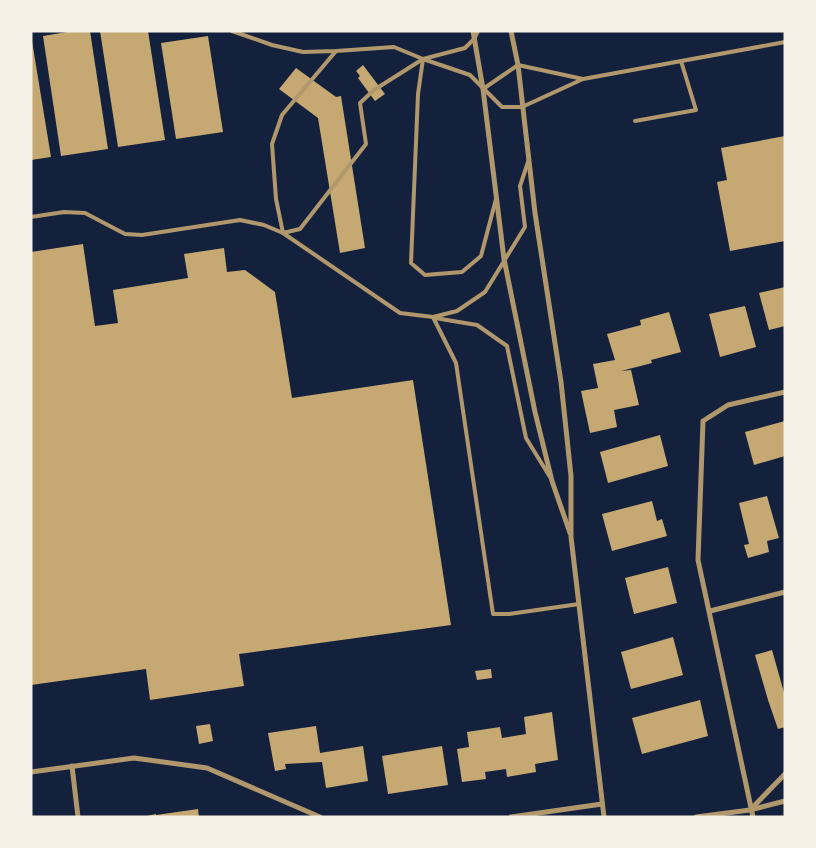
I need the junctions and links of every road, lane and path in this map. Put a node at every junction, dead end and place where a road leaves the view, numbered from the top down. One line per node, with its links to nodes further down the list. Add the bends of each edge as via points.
1 (232, 31): 7 (lane, via 302,52)
2 (473, 31): 5 (street)
3 (478, 31): 5 (lane)
4 (511, 31): 10 (street)
5 (474, 39): 8 (lane, via 465,48); 12 (street)
6 (785, 42): 9 (lane)
7 (336, 51): 8 (lane, via 394,47); 18 (lane, via 282,115 272,144 276,199)
8 (423, 59): 12 (lane, via 470,75); 16 (lane, via 418,94 411,263 425,276 462,272 481,256); 18 (lane, via 374,90 360,103 366,144 300,229)
9 (681, 61): 11 (lane); 14 (lane, via 696,110)
10 (518, 65): 11 (lane); 12 (lane); 13 (street)
11 (583, 79): 13 (lane)
12 (483, 89): 13 (lane, via 502,107); 16 (street)
13 (522, 107): 15 (street)
14 (635, 121)
15 (528, 162): 19 (lane, via 520,186 525,227); 23 (street, via 561,382 571,476)
16 (497, 197): 19 (street)
17 (31, 217): 18 (lane, via 64,212 85,213 125,234 142,235 240,220)
18 (283, 233): 20 (lane, via 400,313)
19 (504, 259): 20 (lane, via 485,292 457,311); 22 (street, via 534,412)
20 (433, 317): 22 (lane, via 477,325 507,346 526,438); 25 (lane, via 456,363 493,614)
21 (785, 392): 26 (street, via 728,406 703,421 698,560)
22 (552, 481): 23 (street)
23 (571, 537): 25 (street)
24 (785, 592): 26 (street)
25 (579, 604): 31 (street)
26 (710, 611): 32 (street)
27 (72, 766): 28 (street); 33 (street); 34 (street, via 134,758 207,768)
28 (31, 772)
29 (785, 774): 32 (street)
30 (785, 801): 32 (street)
31 (602, 804): 35 (street); 36 (street)
32 (750, 810): 37 (street); 38 (street)
33 (78, 817)
34 (320, 817)
35 (510, 817)
36 (604, 817)
37 (696, 817)
38 (753, 817)

